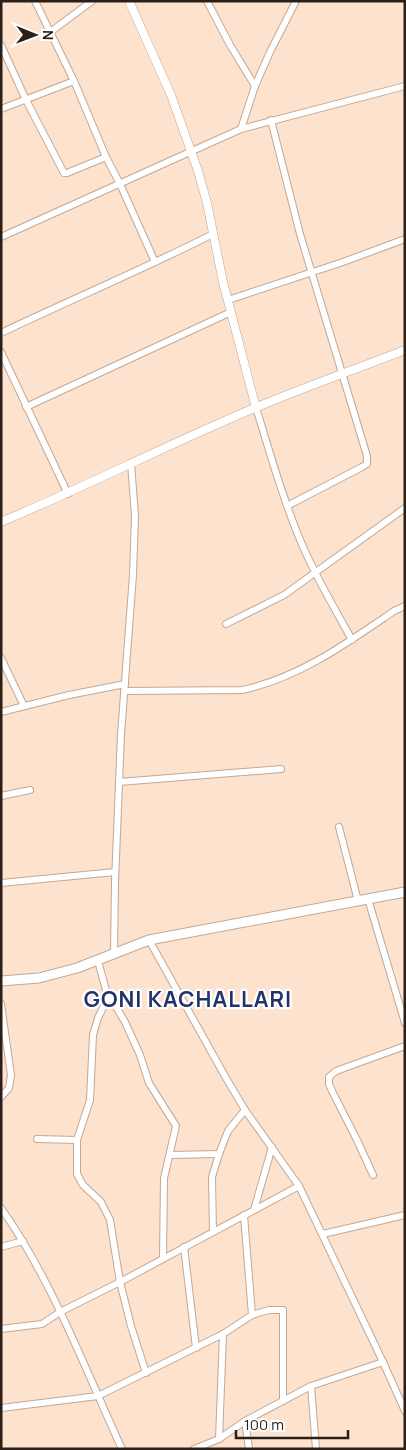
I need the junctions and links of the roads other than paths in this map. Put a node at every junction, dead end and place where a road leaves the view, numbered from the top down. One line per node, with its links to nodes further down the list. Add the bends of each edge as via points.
1 (35, 1): 6 (street)
2 (92, 1): 6 (street)
3 (129, 1): 15 (street)
4 (207, 1): 9 (street)
5 (296, 1): 9 (street)
6 (50, 33): 8 (street)
7 (1, 45): 11 (street)
8 (74, 81): 11 (street); 16 (street)
9 (255, 86): 14 (street)
10 (405, 86): 13 (street)
11 (26, 100): 12 (street); 16 (street, via 64,173)
12 (1, 109)
13 (271, 120): 14 (street); 22 (street)
14 (241, 129): 15 (street)
15 (192, 150): 17 (street); 18 (street)
16 (106, 157): 17 (street)
17 (120, 184): 19 (street); 21 (street)
18 (213, 234): 21 (street); 23 (street)
19 (1, 237)
20 (405, 239): 22 (street)
21 (155, 262): 25 (street)
22 (312, 272): 23 (street); 28 (street)
23 (228, 300): 24 (street)
24 (231, 312): 29 (street); 30 (street)
25 (1, 333)
26 (405, 350): 28 (street)
27 (1, 352): 29 (street)
28 (342, 374): 30 (street); 33 (street, via 364,442 367,464)
29 (26, 407): 32 (street)
30 (256, 408): 31 (street); 33 (street)
31 (131, 463): 32 (street); 41 (street, via 135,516)
32 (68, 494): 35 (street)
33 (287, 506): 36 (street)
34 (405, 508): 36 (street)
35 (1, 522)
36 (315, 573): 38 (street, via 284,595); 39 (street)
37 (405, 606): 39 (street)
38 (226, 624)
39 (352, 640): 41 (street, via 325,657 242,690)
40 (1, 658): 42 (street)
41 (125, 688): 42 (street); 45 (street)
42 (24, 706): 43 (street)
43 (1, 712)
44 (281, 769): 45 (street)
45 (119, 782): 49 (street)
46 (30, 790): 47 (street)
47 (1, 796)
48 (339, 827): 53 (street)
49 (115, 872): 50 (street); 55 (street)
50 (1, 884)
51 (405, 892): 52 (main road)
52 (368, 899): 53 (main road); 60 (street)
53 (358, 901): 54 (main road)
54 (149, 940): 55 (main road); 63 (street)
55 (114, 953): 56 (main road)
56 (98, 961): 57 (main road, via 39,978); 58 (street)
57 (1, 981)
58 (109, 995): 65 (street, via 93,1035 90,1100); 68 (street, via 129,1031 149,1083 176,1126)
59 (1, 1004): 62 (street, via 12,1075)
60 (405, 1023)
61 (405, 1046): 69 (street, via 336,1071 329,1077 332,1091)
62 (1, 1097)
63 (245, 1110): 66 (street); 67 (street, via 228,1131)
64 (37, 1139): 65 (street)
65 (77, 1140): 81 (street, via 77,1174 83,1185 101,1202 110,1220)
66 (272, 1147): 70 (street); 72 (street)
67 (219, 1154): 68 (street); 75 (street, via 212,1177)
68 (170, 1155): 80 (street, via 164,1178)
69 (373, 1175)
70 (299, 1186): 72 (street); 76 (street)
71 (1, 1208): 77 (street)
72 (254, 1210): 73 (street)
73 (244, 1215): 75 (street); 83 (street)
74 (405, 1215): 76 (street)
75 (213, 1232): 79 (street)
76 (323, 1234): 87 (street)
77 (23, 1241): 78 (street); 82 (street)
78 (1, 1247)
79 (184, 1247): 80 (street); 86 (street)
80 (163, 1259): 81 (street)
81 (120, 1282): 82 (street); 88 (street)
82 (60, 1312): 84 (street, via 42,1324); 90 (street)
83 (252, 1315): 85 (street); 91 (street, via 282,1310)
84 (1, 1329)
85 (223, 1334): 86 (street); 95 (street)
86 (196, 1348): 88 (street)
87 (383, 1362): 89 (street); 93 (street)
88 (146, 1373): 90 (street)
89 (311, 1386): 91 (street); 99 (street)
90 (98, 1396): 92 (street); 96 (street)
91 (282, 1401): 94 (street)
92 (1, 1408)
93 (405, 1411)
94 (245, 1421): 95 (street); 98 (street)
95 (219, 1440): 97 (street)
96 (122, 1449)
97 (194, 1449)
98 (249, 1449)
99 (316, 1449)

